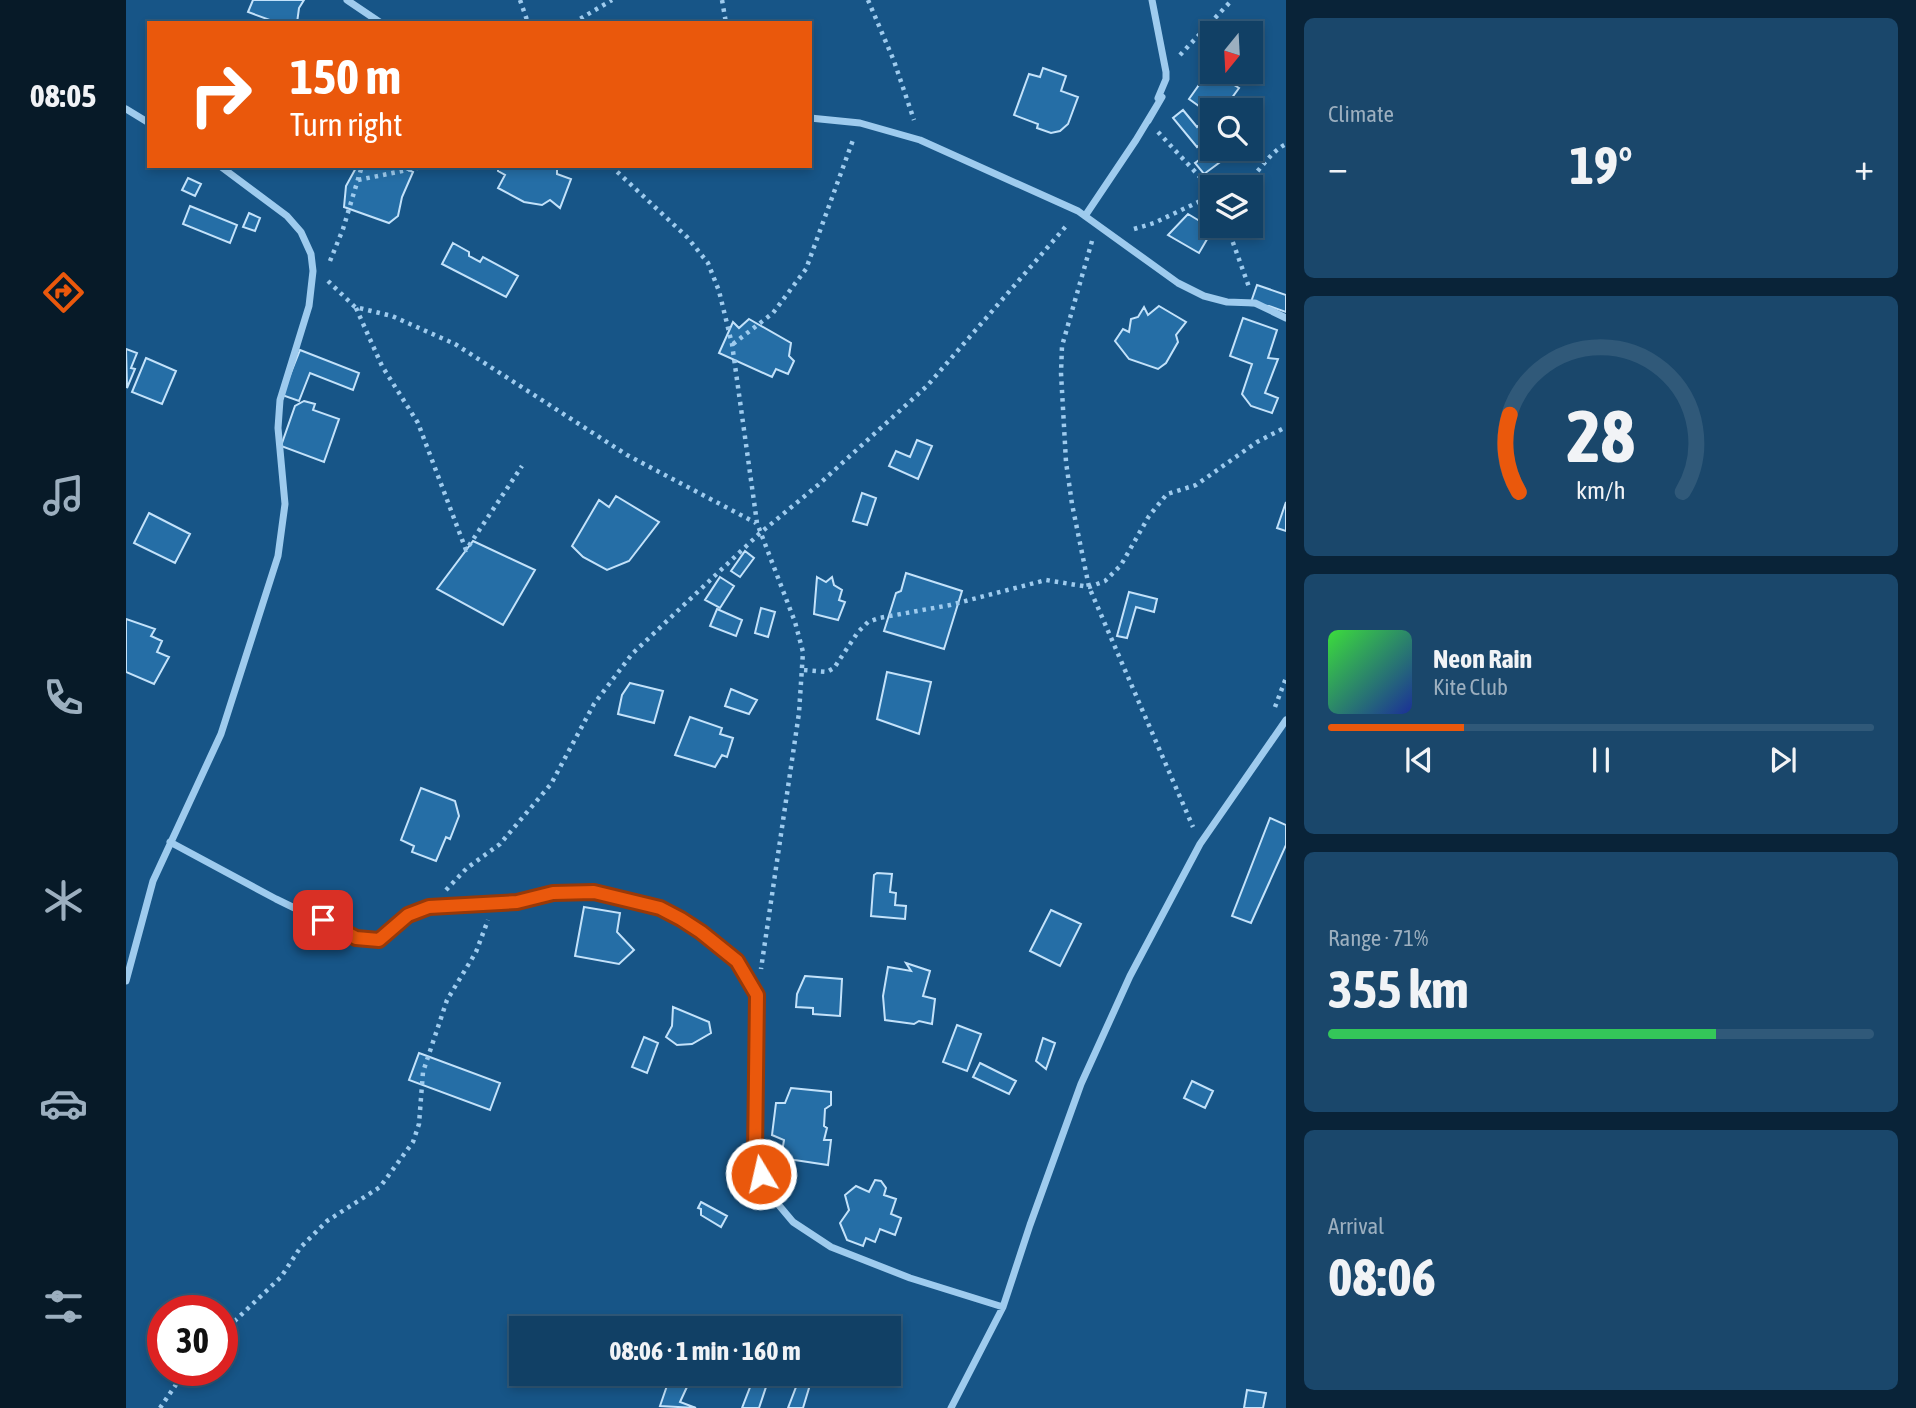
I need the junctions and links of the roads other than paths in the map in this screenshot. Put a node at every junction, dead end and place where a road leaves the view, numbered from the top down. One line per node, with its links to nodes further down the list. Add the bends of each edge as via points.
1 (347, 0): 3 (street)
2 (1152, 0): 8 (street, via 1166,79 1148,121)
3 (378, 21)
4 (126, 109): 6 (street)
5 (812, 118): 8 (street, via 860,123 920,140)
6 (147, 122)
7 (223, 168): 11 (street, via 287,216 301,232 313,271 309,306 280,400 285,504 278,556 221,734)
8 (1082, 213): 9 (street, via 1178,284 1227,302 1255,303)
9 (1286, 318)
10 (1286, 720): 13 (street, via 1200,844 1130,976 1082,1084)
11 (170, 842): 12 (street, via 153,881); 13 (street, via 356,938 379,940 408,915 429,907 517,902 553,893 594,892 660,908 737,961 757,995 755,1157 767,1191 793,1222 831,1247)
12 (126, 981)
13 (1003, 1307): 14 (street)
14 (951, 1408)

